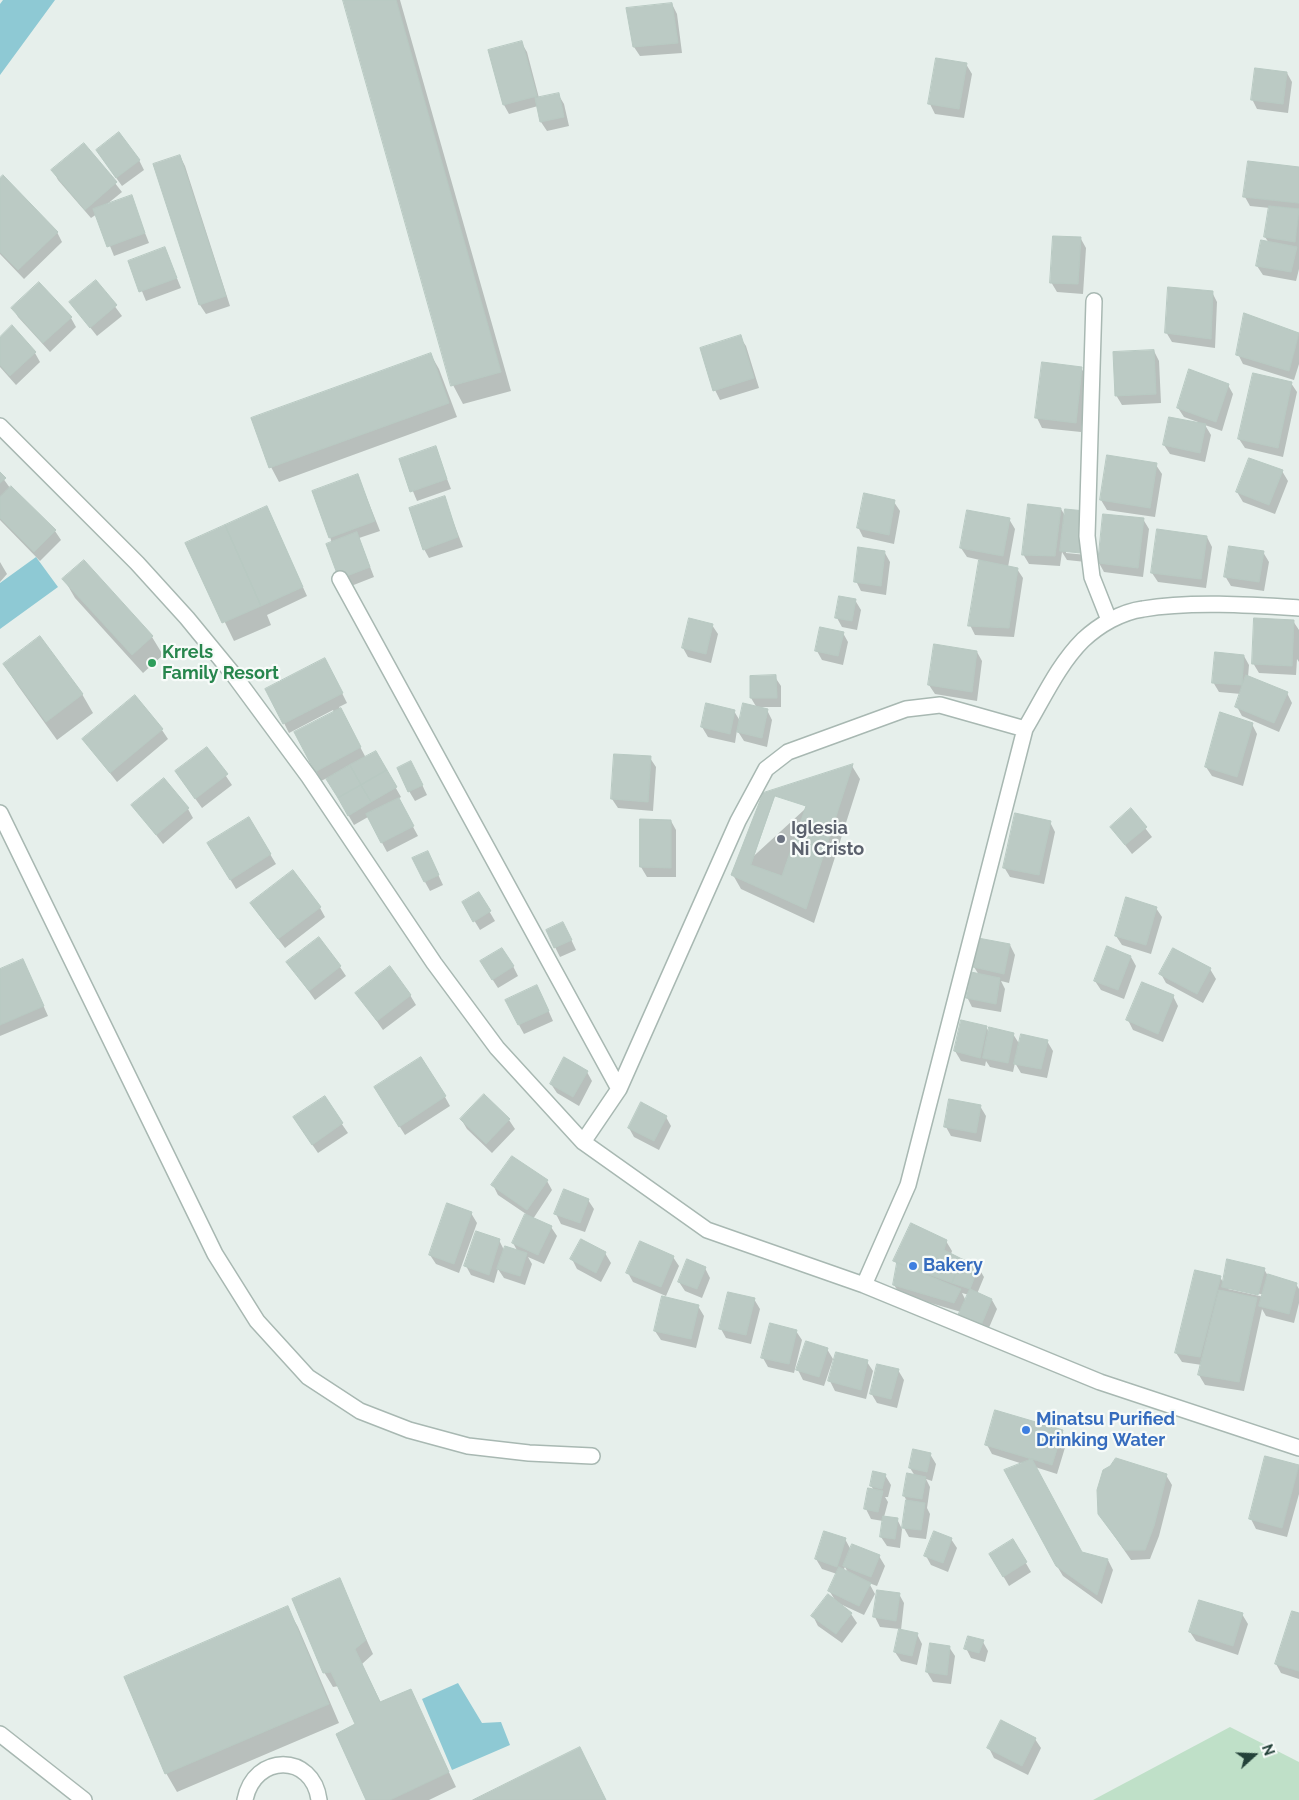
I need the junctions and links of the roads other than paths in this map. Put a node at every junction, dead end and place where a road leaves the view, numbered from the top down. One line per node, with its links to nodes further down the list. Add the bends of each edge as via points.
1 (1094, 301): 5 (street, via 1086,536 1092,577)
2 (0, 426): 9 (street, via 137,563 233,674 309,777 434,963 492,1040)
3 (340, 579): 8 (street)
4 (1299, 608): 5 (street, via 1182,605 1142,609)
5 (1109, 620): 6 (street, via 1083,640 1063,665)
6 (1025, 729): 8 (street, via 940,705 906,709 788,752 766,769 738,821); 10 (street, via 908,1185)
7 (0, 813): 12 (street, via 216,1254 257,1321 308,1377 360,1411 409,1430 468,1446)
8 (619, 1089): 9 (street)
9 (583, 1142): 10 (street, via 707,1230)
10 (864, 1285): 11 (street, via 1100,1382)
11 (1299, 1448)
12 (592, 1456)
13 (0, 1734): 14 (street)
14 (84, 1800)
15 (245, 1800): 16 (street, via 247,1789 256,1776 270,1766 282,1764 304,1772 316,1788)
16 (319, 1800)

